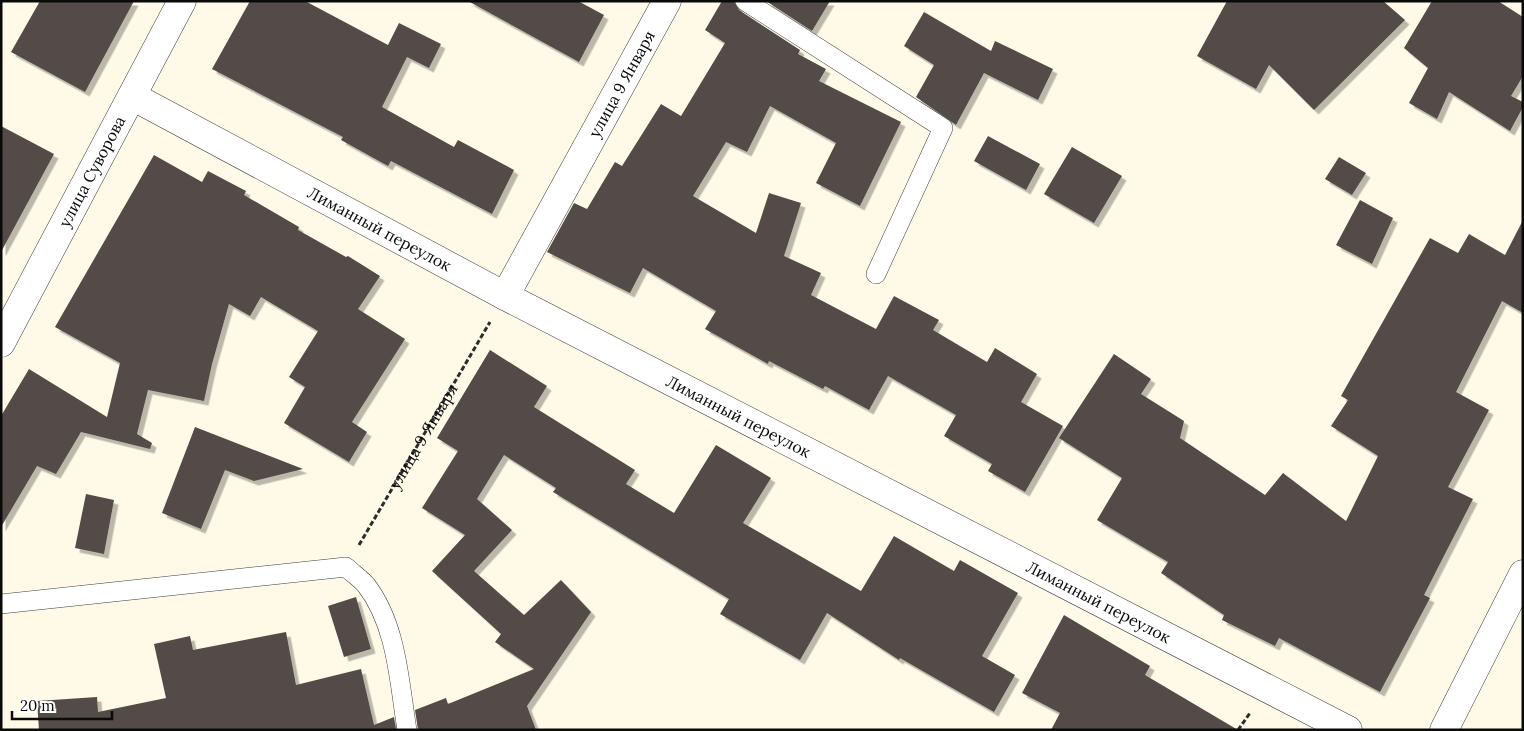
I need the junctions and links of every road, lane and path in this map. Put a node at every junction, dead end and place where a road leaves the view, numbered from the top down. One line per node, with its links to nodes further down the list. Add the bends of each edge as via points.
1 (182, 1): 4 (street, улица Суворова)
2 (667, 1): 6 (street, улица 9 Января)
3 (745, 1): 5 (lane, via 943,128)
4 (132, 96): 6 (street, Лиманный переулок); 7 (street, улица Суворова)
5 (876, 274)
6 (505, 296): 8 (path, улица 9 Января); 12 (street, Лиманный переулок)
7 (1, 344)
8 (346, 567): 10 (lane); 11 (lane, via 365,584 382,610 393,644)
9 (1523, 574): 13 (street)
10 (1, 604)
11 (407, 730)
12 (1348, 730)
13 (1444, 730)

